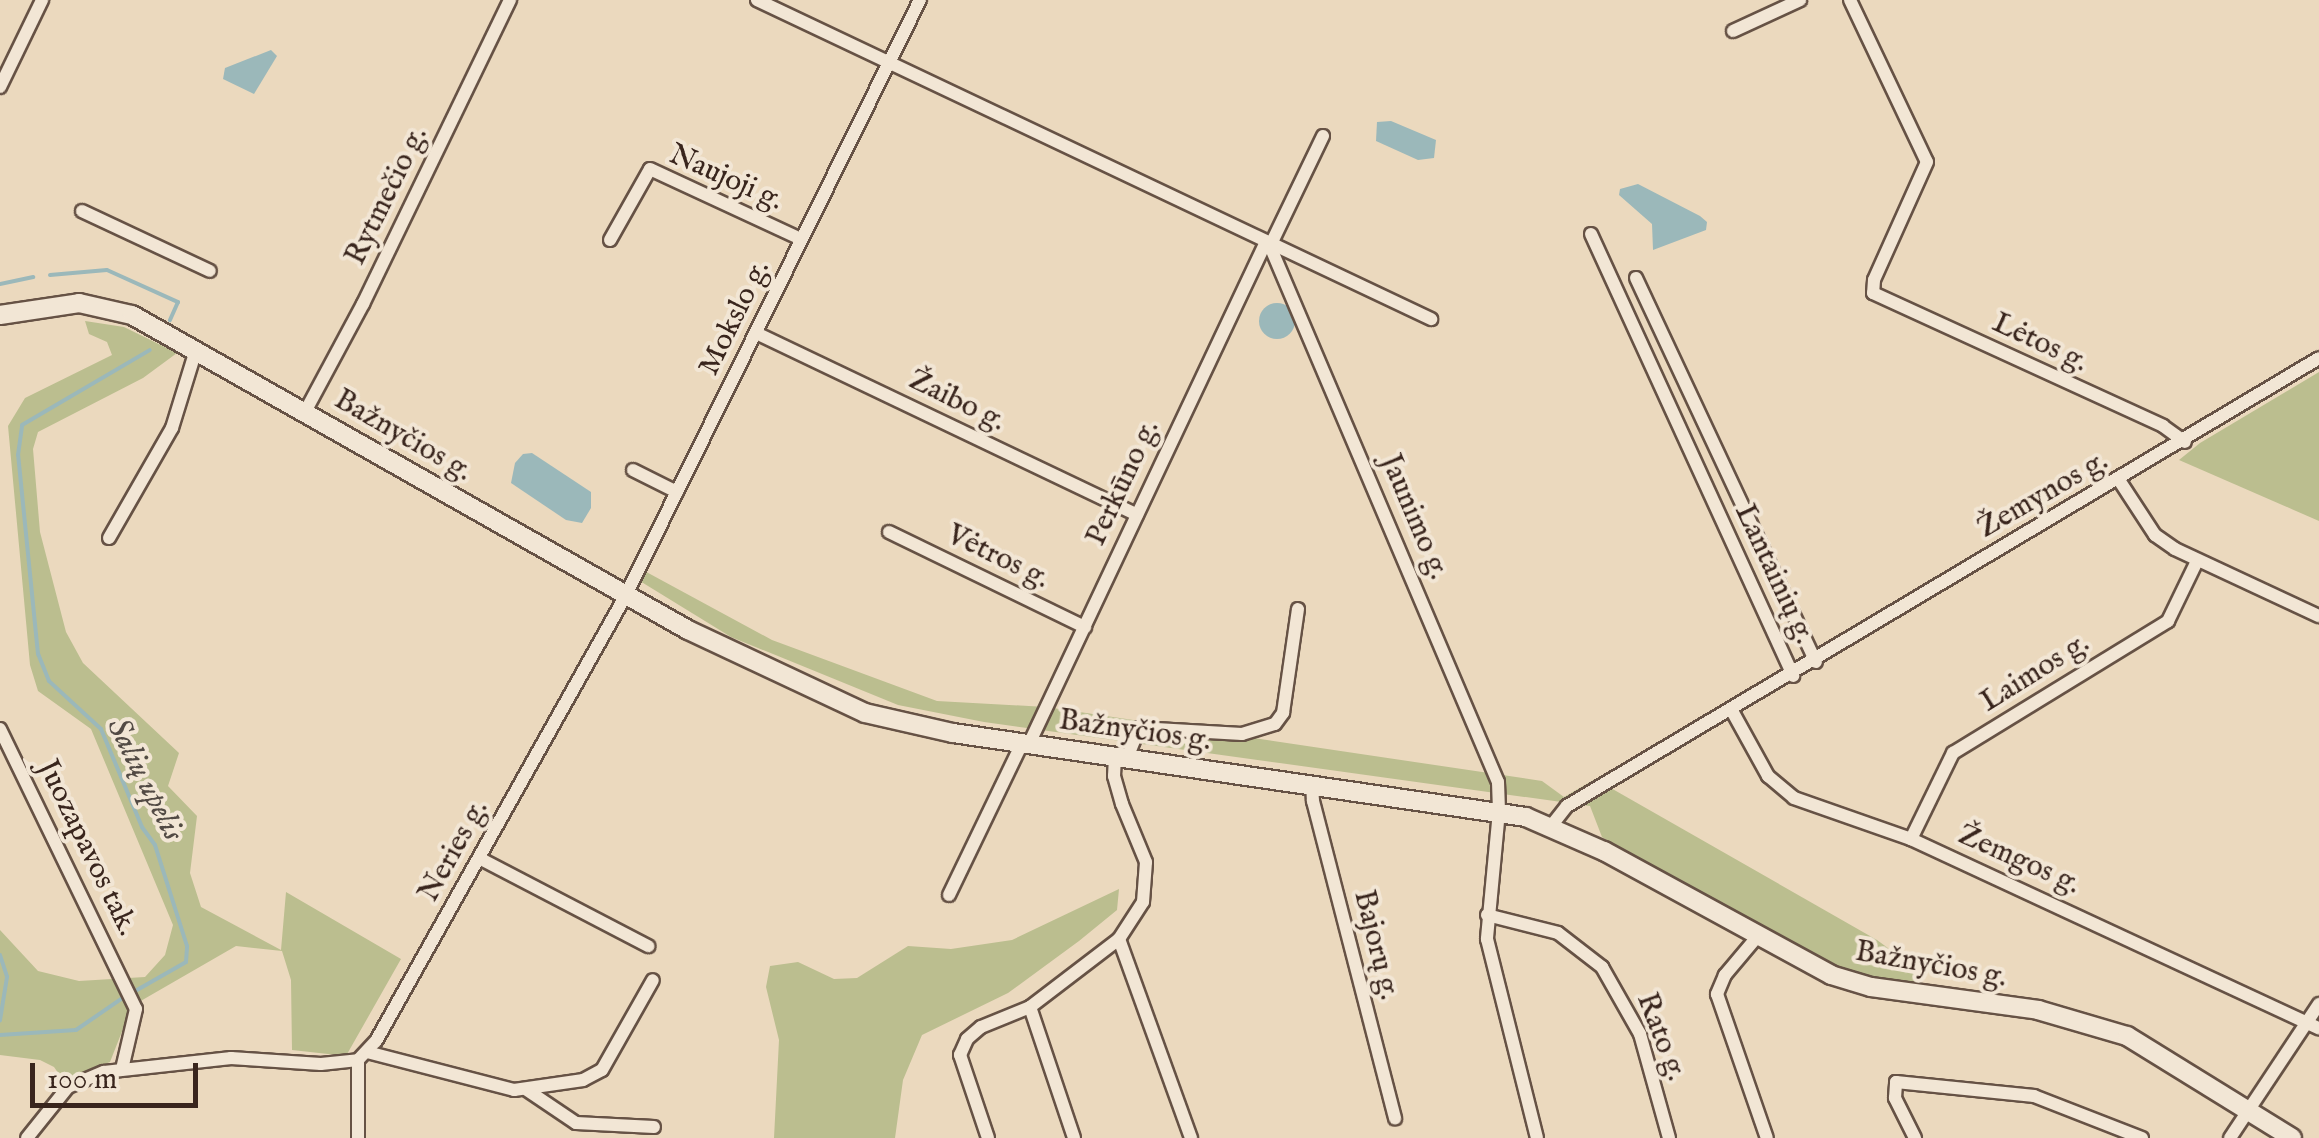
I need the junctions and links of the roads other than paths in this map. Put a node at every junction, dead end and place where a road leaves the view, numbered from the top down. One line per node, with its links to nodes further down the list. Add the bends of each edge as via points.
1 (42, 0): 9 (street)
2 (510, 0): 23 (street, Rytmečio g.)
3 (758, 0): 8 (street)
4 (920, 0): 8 (street, Mokslo g.)
5 (1800, 0): 7 (street)
6 (1850, 0): 24 (street, Lėtos g., via 1927,162 1873,293 2163,426)
7 (1733, 31)
8 (889, 64): 13 (street, Mokslo g.); 15 (street)
9 (0, 88)
10 (1323, 136): 15 (street, Perkūno g.)
11 (82, 210): 16 (street)
12 (1591, 234): 37 (street, Lantainių g.)
13 (801, 239): 14 (street, Naujoji g., via 650,169); 20 (street, Mokslo g.)
14 (610, 240)
15 (1267, 245): 19 (street); 28 (street, Perkūno g.); 43 (street, Jaunimo g., via 1493,768)
16 (210, 271)
17 (1636, 278): 36 (street)
18 (0, 315): 21 (main road, Bažnyčios g., via 65,303 106,306)
19 (1431, 319)
20 (756, 332): 27 (street, Mokslo g.); 28 (street, Žaibo g.)
21 (196, 350): 23 (main road, Bažnyčios g.); 30 (street, via 172,428)
22 (2319, 358): 24 (street, Žemynos g.)
23 (305, 412): 32 (main road, Bažnyčios g.)
24 (2184, 442): 26 (street, Žemynos g.)
25 (633, 470): 27 (street)
26 (2120, 480): 31 (street, via 2154,534); 36 (street, Žemynos g.)
27 (677, 492): 32 (street, Mokslo g.)
28 (1136, 515): 35 (street, Perkūno g.)
29 (889, 532): 35 (street, Vėtros g.)
30 (109, 538)
31 (2197, 561): 34 (street); 45 (street, Laimos g., via 2168,621 1954,753)
32 (626, 595): 40 (main road, Bažnyčios g., via 735,654 865,712 921,728); 46 (street, Neries g.)
33 (1298, 609): 41 (street, via 1275,724 1242,734 1138,728)
34 (2319, 616)
35 (1086, 627): 40 (street, Perkūno g.)
36 (1816, 662): 37 (street, Žemynos g.)
37 (1793, 676): 38 (street, Lantainių g.)
38 (1731, 709): 44 (street, Lantainių g., via 1567,806); 45 (street, Žemgos g., via 1768,776 1794,798)
39 (0, 729): 57 (street, Juozapavos tak., via 128,988 136,1015)
40 (1026, 743): 41 (main road, Bažnyčios g.); 47 (street, Perkūno g.)
41 (1121, 757): 42 (main road, Bažnyčios g.); 50 (street, via 1114,776 1146,862 1143,902)
42 (1312, 783): 43 (main road, Bažnyčios g.); 60 (street, Bajorų g.)
43 (1500, 811): 44 (main road, Bažnyčios g.); 48 (street)
44 (1552, 825): 49 (main road, Bažnyčios g.)
45 (1910, 838): 55 (street, Žemgos g.)
46 (479, 858): 51 (street); 56 (street, Neries g.)
47 (949, 895)
48 (1486, 915): 68 (street, via 1490,961); 69 (street, Rato g., via 1558,933 1602,967 1640,1034)
49 (1757, 937): 59 (main road, Bažnyčios g., via 1852,982 2038,1010 2112,1031); 70 (street, via 1717,994)
50 (1119, 939): 54 (street); 67 (street)
51 (648, 946)
52 (653, 980): 58 (street, via 602,1070)
53 (2319, 1004): 55 (street)
54 (1030, 1007): 65 (street, via 981,1028 960,1054); 66 (street)
55 (2315, 1025): 59 (street)
56 (362, 1056): 57 (street, via 342,1065 231,1058); 58 (street); 64 (street, Neries g.)
57 (122, 1069): 63 (street, via 68,1087)
58 (527, 1090): 61 (street, via 576,1123)
59 (2252, 1111): 72 (street); 73 (main road, Bažnyčios g.)
60 (1395, 1119)
61 (654, 1126)
62 (1912, 1133): 71 (street, via 1895,1098 1896,1082 2034,1096)
63 (27, 1138)
64 (358, 1138)
65 (988, 1138)
66 (1074, 1138)
67 (1191, 1138)
68 (1538, 1138)
69 (1669, 1138)
70 (1767, 1138)
71 (2142, 1138)
72 (2230, 1138)
73 (2292, 1138)

